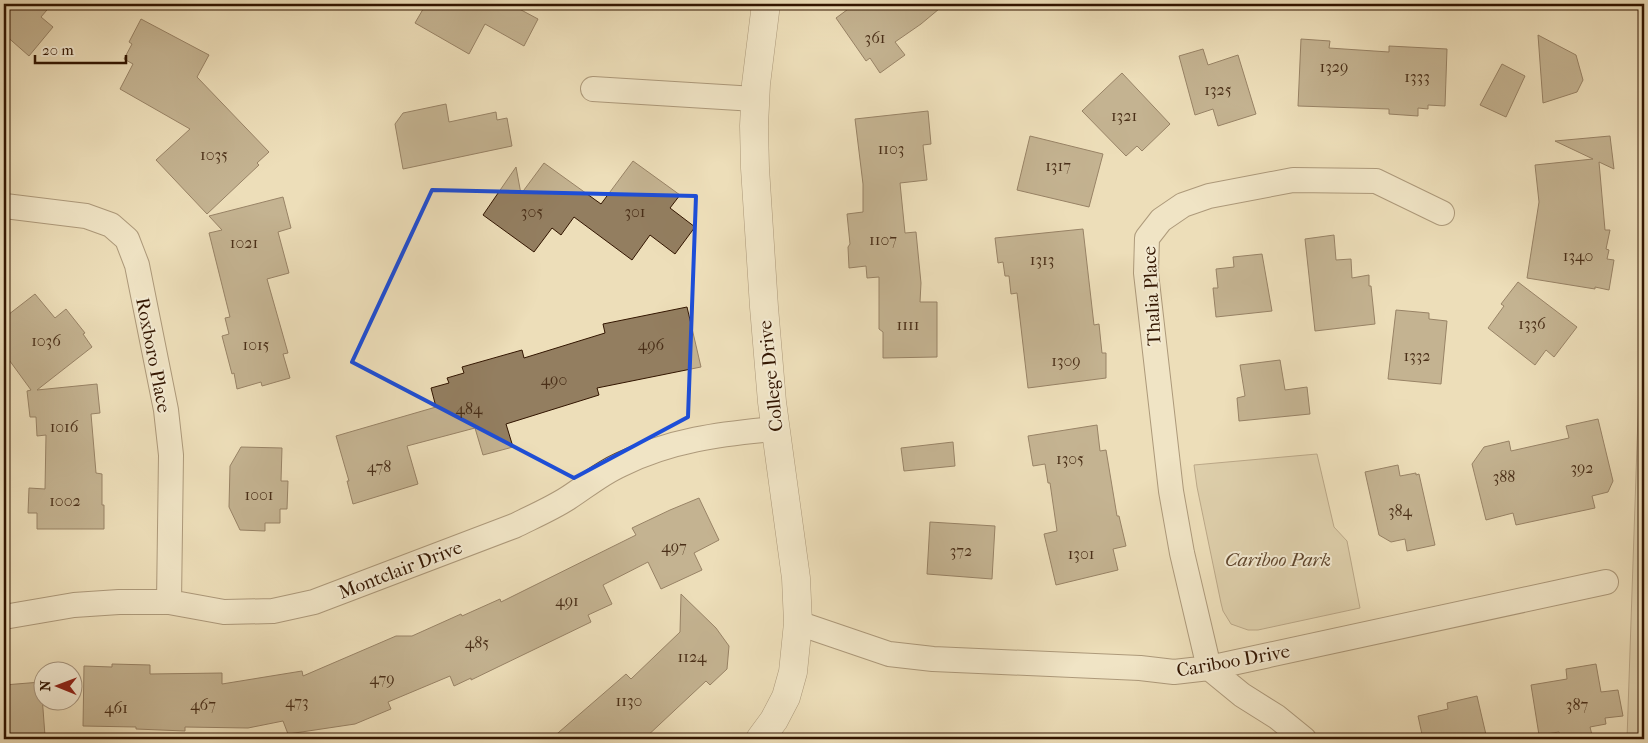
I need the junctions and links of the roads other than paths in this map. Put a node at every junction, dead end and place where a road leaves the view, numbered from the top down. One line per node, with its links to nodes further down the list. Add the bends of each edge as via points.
1 (766, 4): 3 (street, College Drive)
2 (593, 89): 3 (street)
3 (755, 99): 6 (street, College Drive, via 757,212)
4 (5, 206): 8 (street, Roxboro Place, via 86,216 111,225 127,239 136,265 166,410 171,456)
5 (1442, 213): 11 (street, Thalia Place, via 1376,181 1293,180 1209,196 1183,205 1161,220 1147,238 1146,273 1171,491)
6 (775, 430): 8 (street, Montclair Drive, via 698,438 644,453 617,466 541,514 314,602 272,610 224,612); 10 (street, College Drive, via 796,578)
7 (1606, 582): 11 (street, Cariboo Drive)
8 (169, 602): 9 (street, Montclair Drive, via 74,605)
9 (4, 617)
10 (798, 623): 11 (street, Cariboo Drive, via 889,654 933,659 1174,672); 12 (street, College Drive, via 793,672 786,697)
11 (1209, 668): 13 (street)
12 (760, 739)
13 (1304, 739)

